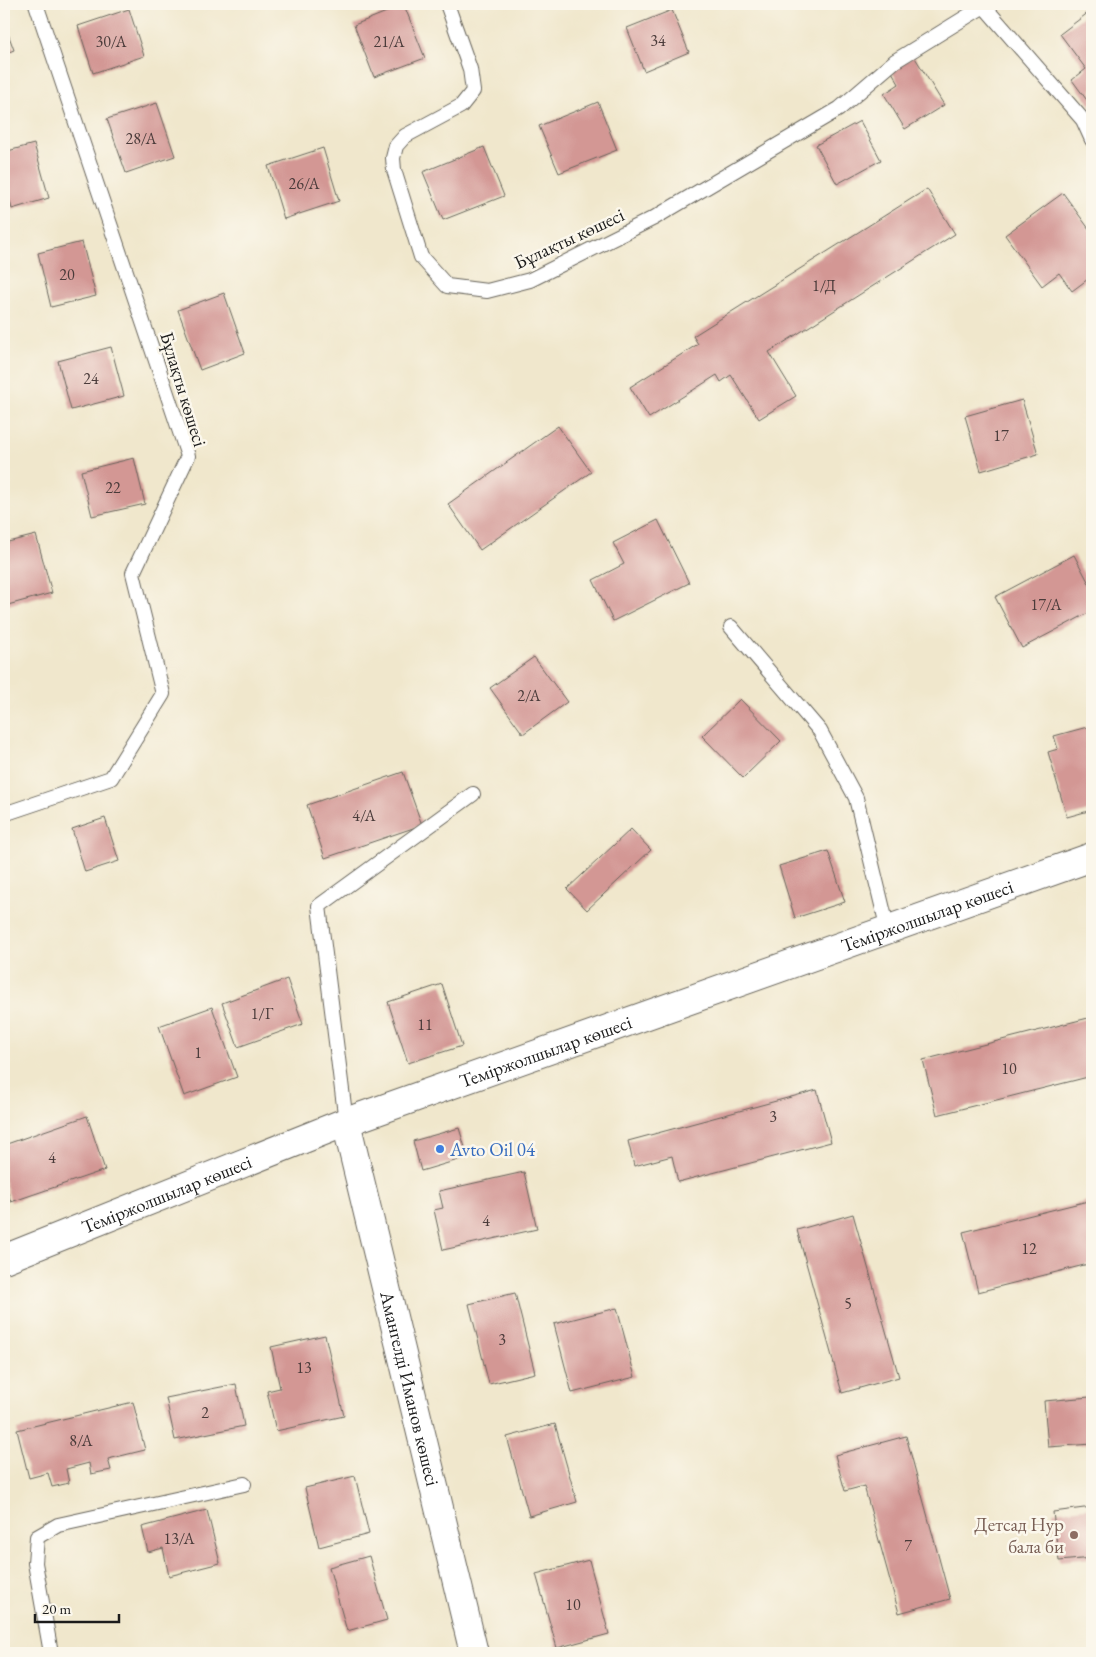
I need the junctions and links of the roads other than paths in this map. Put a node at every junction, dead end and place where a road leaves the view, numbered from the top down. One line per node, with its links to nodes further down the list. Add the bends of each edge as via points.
1 (36, 4): 8 (lane, Бұлақты көшесі, via 188,456 132,573 163,694 111,778)
2 (447, 4): 3 (lane, Бұлақты көшесі, via 470,69 473,91 461,106 405,136 396,146 394,170 421,257 447,286 486,291 530,280 654,218 839,109 895,61)
3 (983, 5): 4 (lane)
4 (1088, 117): 5 (lane)
5 (1092, 140)
6 (730, 627): 10 (lane, via 820,730 856,798)
7 (473, 794): 11 (lane, via 319,906)
8 (4, 814)
9 (1092, 857): 10 (street, Теміржолшылар көшесі)
10 (888, 930): 11 (street, Теміржолшылар көшесі)
11 (346, 1122): 12 (street, Теміржолшылар көшесі); 15 (street, Амангелді Иманов көшесі)
12 (4, 1259)
13 (244, 1484): 14 (lane, via 58,1525 38,1537 35,1563)
14 (52, 1653)
15 (474, 1653)

